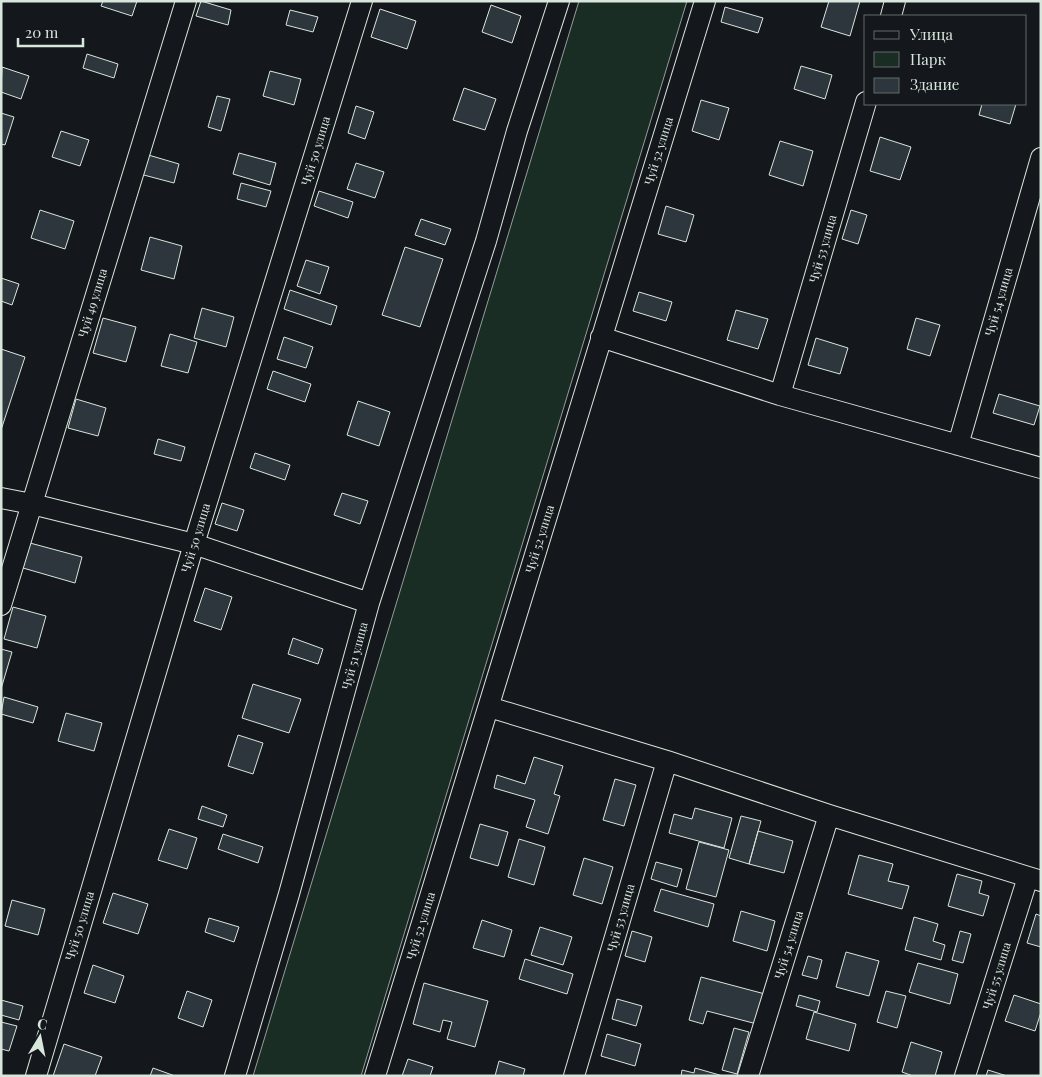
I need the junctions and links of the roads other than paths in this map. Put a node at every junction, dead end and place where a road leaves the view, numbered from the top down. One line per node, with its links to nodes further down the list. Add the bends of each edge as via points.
1 (186, 1): 14 (street, Чуй 49 улица)
2 (362, 1): 15 (street, Чуй 50 улица)
3 (559, 1): 16 (street, Чуй 51 улица, via 486,241)
4 (705, 1): 9 (street, Чуй 52 улица)
5 (895, 1): 6 (street)
6 (891, 15)
7 (865, 105): 10 (street, Чуй 53 улица)
8 (1041, 158): 11 (street, Чуй 54 улица)
9 (601, 337): 10 (street); 18 (street, Чуй 52 улица)
10 (780, 395): 11 (street)
11 (958, 445): 12 (street)
12 (1041, 468)
13 (1, 498): 14 (street)
14 (32, 504): 15 (street); 17 (street, Чуй 49 улица)
15 (194, 544): 16 (street); 22 (street, Чуй 50 улица)
16 (369, 603): 23 (street, Чуй 51 улица)
17 (1, 605)
18 (489, 707): 19 (street); 24 (street, Чуй 52 улица)
19 (667, 761): 20 (street); 25 (street, Чуй 53 улица)
20 (829, 814): 21 (street); 26 (street, Чуй 54 улица)
21 (1034, 879): 27 (street, Чуй 55 улица)
22 (36, 1076)
23 (235, 1076)
24 (375, 1076)
25 (574, 1076)
26 (748, 1076)
27 (965, 1076)

